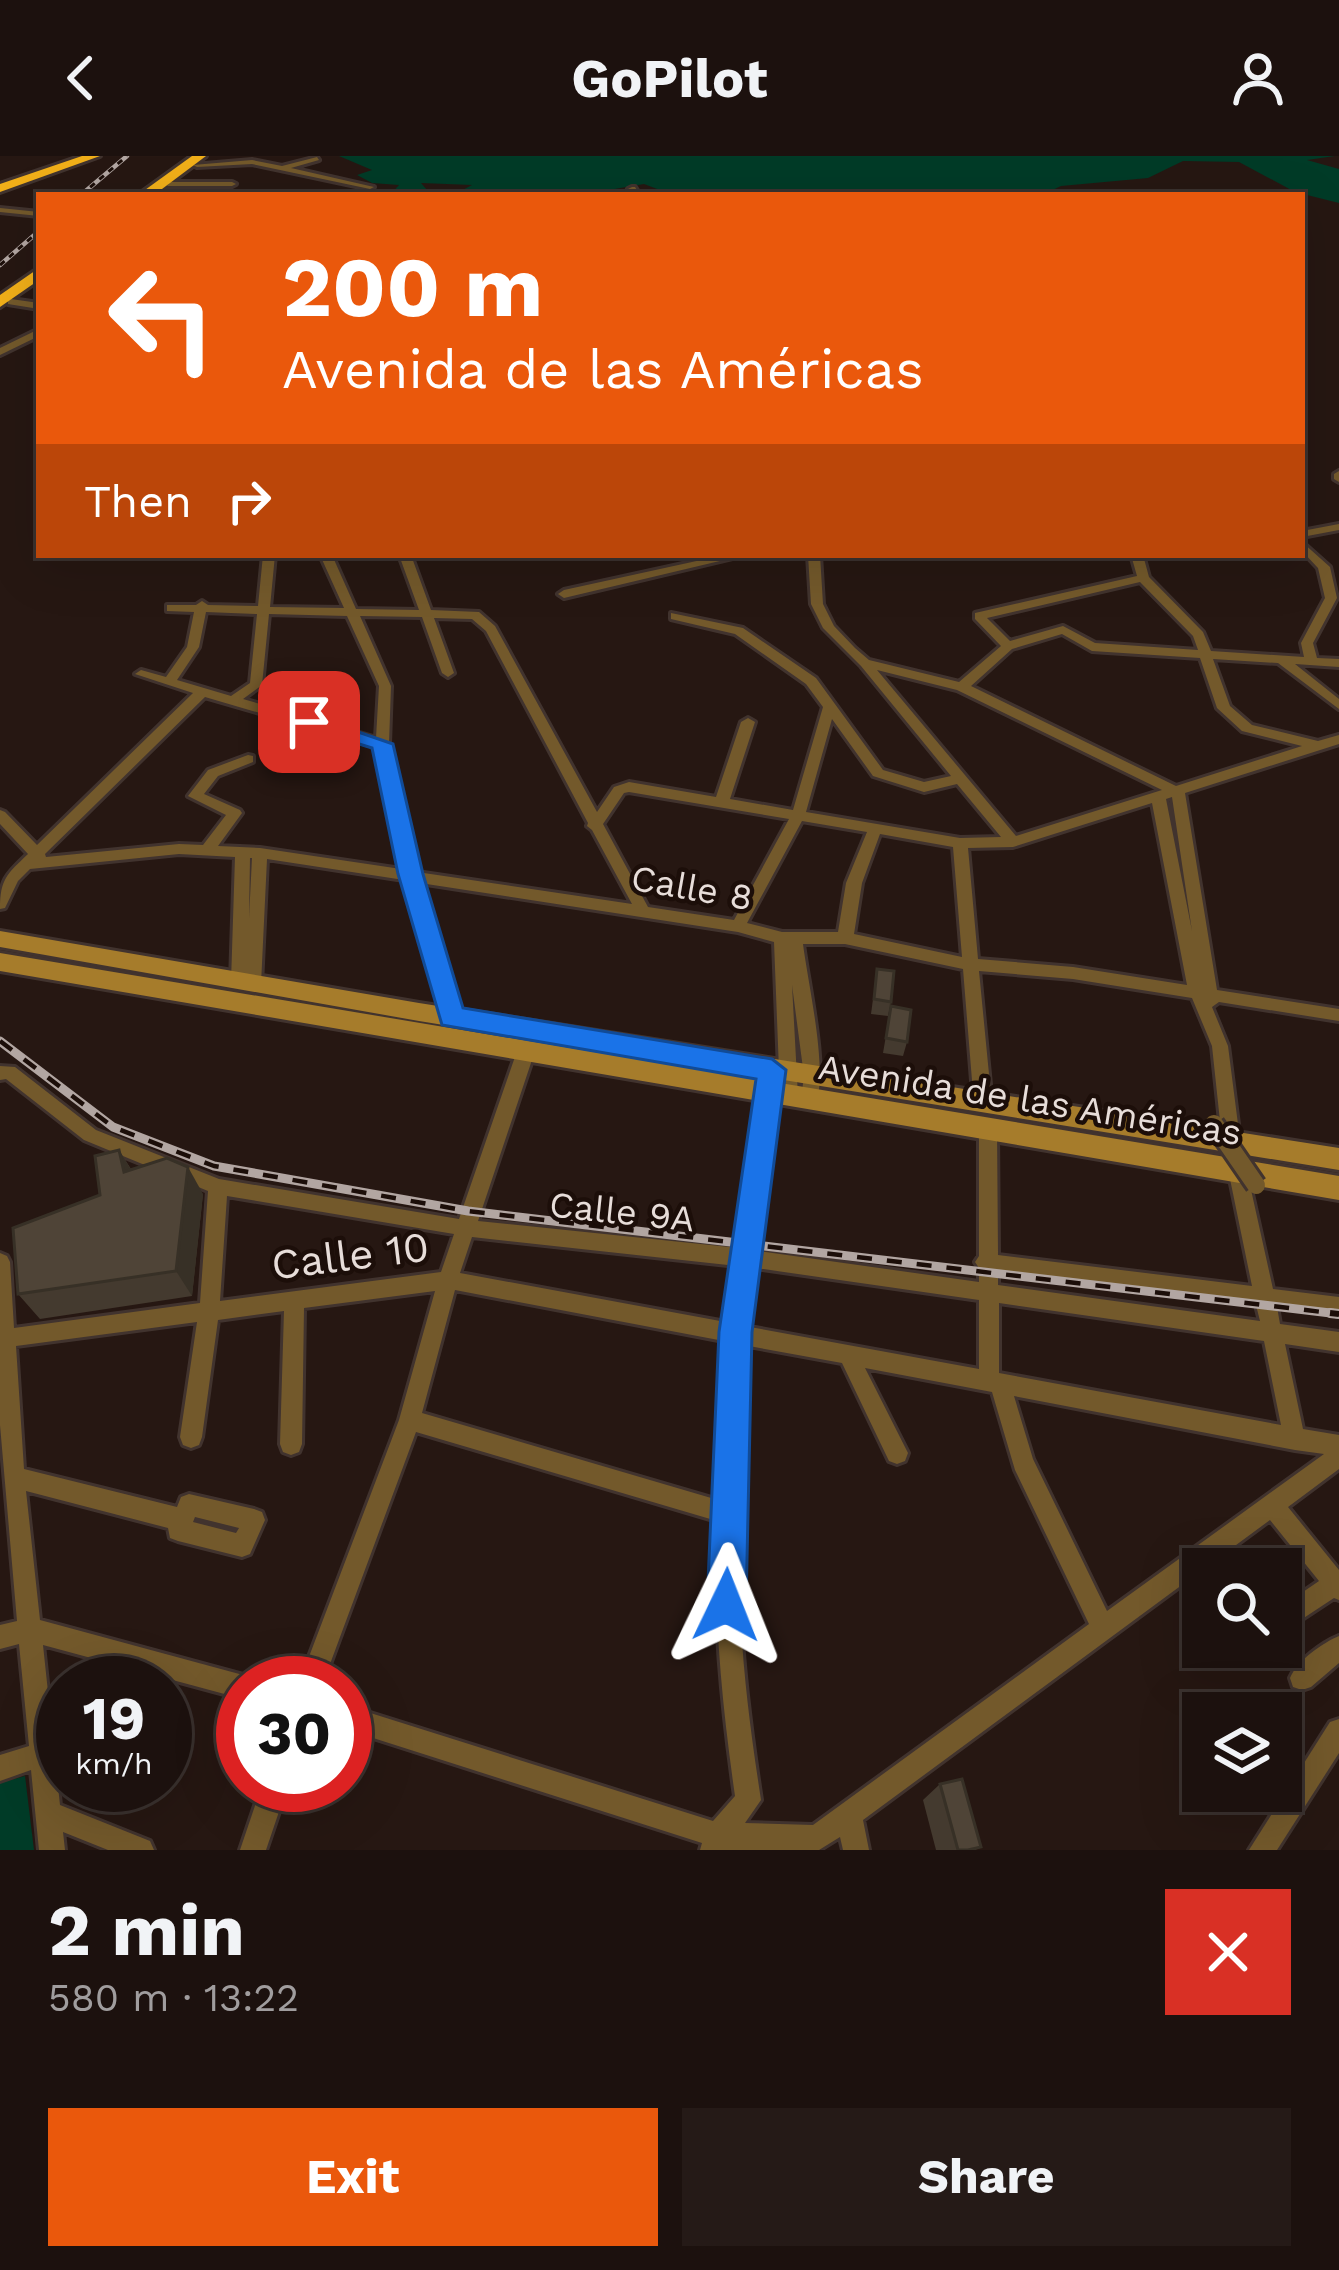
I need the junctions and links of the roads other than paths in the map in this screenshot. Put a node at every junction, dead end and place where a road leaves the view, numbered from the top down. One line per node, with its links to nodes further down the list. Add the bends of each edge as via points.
1 (81, 156): 9 (highway)
2 (94, 156): 9 (highway)
3 (298, 156): 4 (street)
4 (314, 158): 6 (street)
5 (202, 159): 6 (street); 7 (highway); 11 (highway)
6 (282, 168): 7 (street); 10 (street)
7 (177, 180): 8 (street); 12 (highway)
8 (232, 184)
9 (0, 186)
10 (370, 188)
11 (150, 192)
12 (159, 192)
13 (0, 210): 14 (street)
14 (36, 214)
15 (36, 276): 17 (highway)
16 (36, 284): 17 (highway)
17 (4, 305): 18 (street)
18 (36, 306)
19 (36, 334): 20 (street)
20 (0, 352)
21 (1339, 527): 22 (street)
22 (1305, 533)
23 (1305, 547): 41 (street, via 1324,567 1331,598 1307,643)
24 (269, 558): 33 (street)
25 (327, 558): 36 (street)
26 (406, 558): 35 (street)
27 (725, 558): 31 (street)
28 (814, 558): 42 (street, via 811,599 836,639)
29 (1138, 558): 30 (street)
30 (1143, 578): 38 (street, via 979,616); 39 (street, via 1199,635)
31 (563, 594)
32 (202, 605): 33 (street); 34 (street); 46 (street, via 193,647)
33 (264, 607): 36 (street); 49 (street, via 256,685)
34 (171, 608)
35 (426, 611): 36 (street); 44 (street); 63 (street, via 483,620)
36 (348, 612): 54 (street, via 385,686)
37 (675, 616): 51 (street, via 739,631 811,681)
38 (1009, 646): 39 (street, via 1063,630 1092,647); 47 (street)
39 (1205, 653): 40 (street); 55 (street, via 1224,708 1247,728)
40 (1281, 660): 41 (street); 50 (street)
41 (1312, 662): 43 (street)
42 (865, 663): 47 (street); 57 (street)
43 (1339, 663)
44 (448, 673)
45 (141, 674): 46 (street)
46 (169, 682): 48 (street)
47 (962, 687): 58 (street)
48 (203, 691): 49 (street); 69 (street)
49 (235, 699): 54 (street)
50 (1339, 705)
51 (828, 710): 57 (street, via 878,773 925,787); 62 (street)
52 (748, 722): 60 (street)
53 (1339, 739): 55 (street)
54 (382, 744): 70 (street)
55 (1321, 746): 58 (street)
56 (248, 759): 67 (street, via 213,772 195,796 236,813)
57 (958, 779): 65 (street)
58 (1178, 793): 59 (street); 79 (street)
59 (1158, 795): 65 (street); 79 (street, via 1194,982)
60 (714, 803): 62 (street); 63 (street, via 629,787)
61 (4, 810): 69 (street)
62 (798, 816): 64 (street); 73 (street)
63 (594, 826): 72 (street)
64 (874, 829): 66 (street); 75 (street)
65 (1013, 842): 66 (street)
66 (960, 844): 77 (street)
67 (206, 850): 68 (street, Calle 8); 69 (street, Calle 8)
68 (252, 853): 70 (street, Calle 8); 78 (street)
69 (36, 860): 71 (street, via 12,878)
70 (410, 874): 72 (street, Calle 8); 81 (street)
71 (0, 904)
72 (644, 911): 73 (street, Calle 8)
73 (738, 926): 74 (street, Calle 8)
74 (788, 938): 75 (street, Calle 8); 85 (street)
75 (845, 938): 77 (street, Calle 8)
76 (1, 958): 78 (main road, Avenida de las Américas)
77 (969, 964): 79 (street, Calle 8, via 1073,973); 86 (street)
78 (251, 989): 82 (main road, Avenida de las Américas)
79 (1207, 1000): 80 (street, Calle 8); 87 (street, via 1220,1046)
80 (1339, 1015)
81 (452, 1017): 82 (main road, Avenida de las Américas); 85 (main road, Avenida de las Américas)
82 (415, 1022): 83 (main road, Avenida de las Américas)
83 (526, 1051): 85 (main road, Avenida de las Américas); 92 (street)
84 (0, 1073): 90 (street, Calle 9A, via 91,1135)
85 (791, 1084): 86 (main road, Avenida de las Américas); 93 (street)
86 (986, 1117): 87 (main road, Avenida de las Américas); 89 (main road, Avenida de las Américas); 95 (street)
87 (1221, 1134): 88 (main road, Avenida de las Américas); 89 (street)
88 (1339, 1159)
89 (1250, 1176): 91 (main road, Avenida de las Américas); 98 (street)
90 (218, 1187): 92 (street, Calle 9A); 101 (street)
91 (1339, 1188)
92 (466, 1228): 93 (street, Calle 9A); 96 (street)
93 (747, 1258): 97 (street, Calle 9A); 102 (street)
94 (0, 1262): 104 (street)
95 (985, 1262): 97 (street); 98 (street)
96 (448, 1280): 99 (street, Calle 10); 102 (street, Calle 10); 108 (street)
97 (988, 1291): 103 (street, Calle 9A); 107 (street)
98 (1267, 1298): 100 (street); 103 (street)
99 (294, 1300): 101 (street, Calle 10); 111 (street)
100 (1339, 1306)
101 (209, 1312): 104 (street, Calle 10); 109 (street)
102 (736, 1332): 106 (street, Calle 10); 117 (street)
103 (1274, 1336): 105 (street, Calle 9A); 110 (street)
104 (4, 1339): 115 (street)
105 (1339, 1342)
106 (848, 1354): 107 (street, Calle 10); 113 (street)
107 (995, 1384): 110 (street, Calle 10); 122 (street)
108 (410, 1420): 117 (street); 125 (street)
109 (190, 1437)
110 (1295, 1439): 112 (street, Calle 10)
111 (290, 1444)
112 (1339, 1446)
113 (897, 1453)
114 (1339, 1456): 116 (street)
115 (14, 1477): 118 (street); 121 (street)
116 (1273, 1506): 119 (street); 122 (street)
117 (729, 1514): 136 (street, via 726,1605 748,1800)
118 (182, 1520)
119 (1337, 1586): 120 (street)
120 (1302, 1608)
121 (29, 1629): 123 (street); 127 (street); 128 (street)
122 (1104, 1630): 135 (street)
123 (0, 1636)
124 (1339, 1648): 126 (street)
125 (320, 1656)
126 (1302, 1678)
127 (216, 1680)
128 (36, 1692)
129 (372, 1726): 136 (street)
130 (1339, 1732): 141 (street)
131 (36, 1756): 132 (street)
132 (0, 1768)
133 (266, 1812): 139 (street)
134 (48, 1813): 137 (street); 138 (street)
135 (850, 1816): 136 (street, via 817,1838); 140 (street)
136 (716, 1842)
137 (52, 1850)
138 (141, 1850)
139 (254, 1850)
140 (856, 1850)
141 (1262, 1850)

